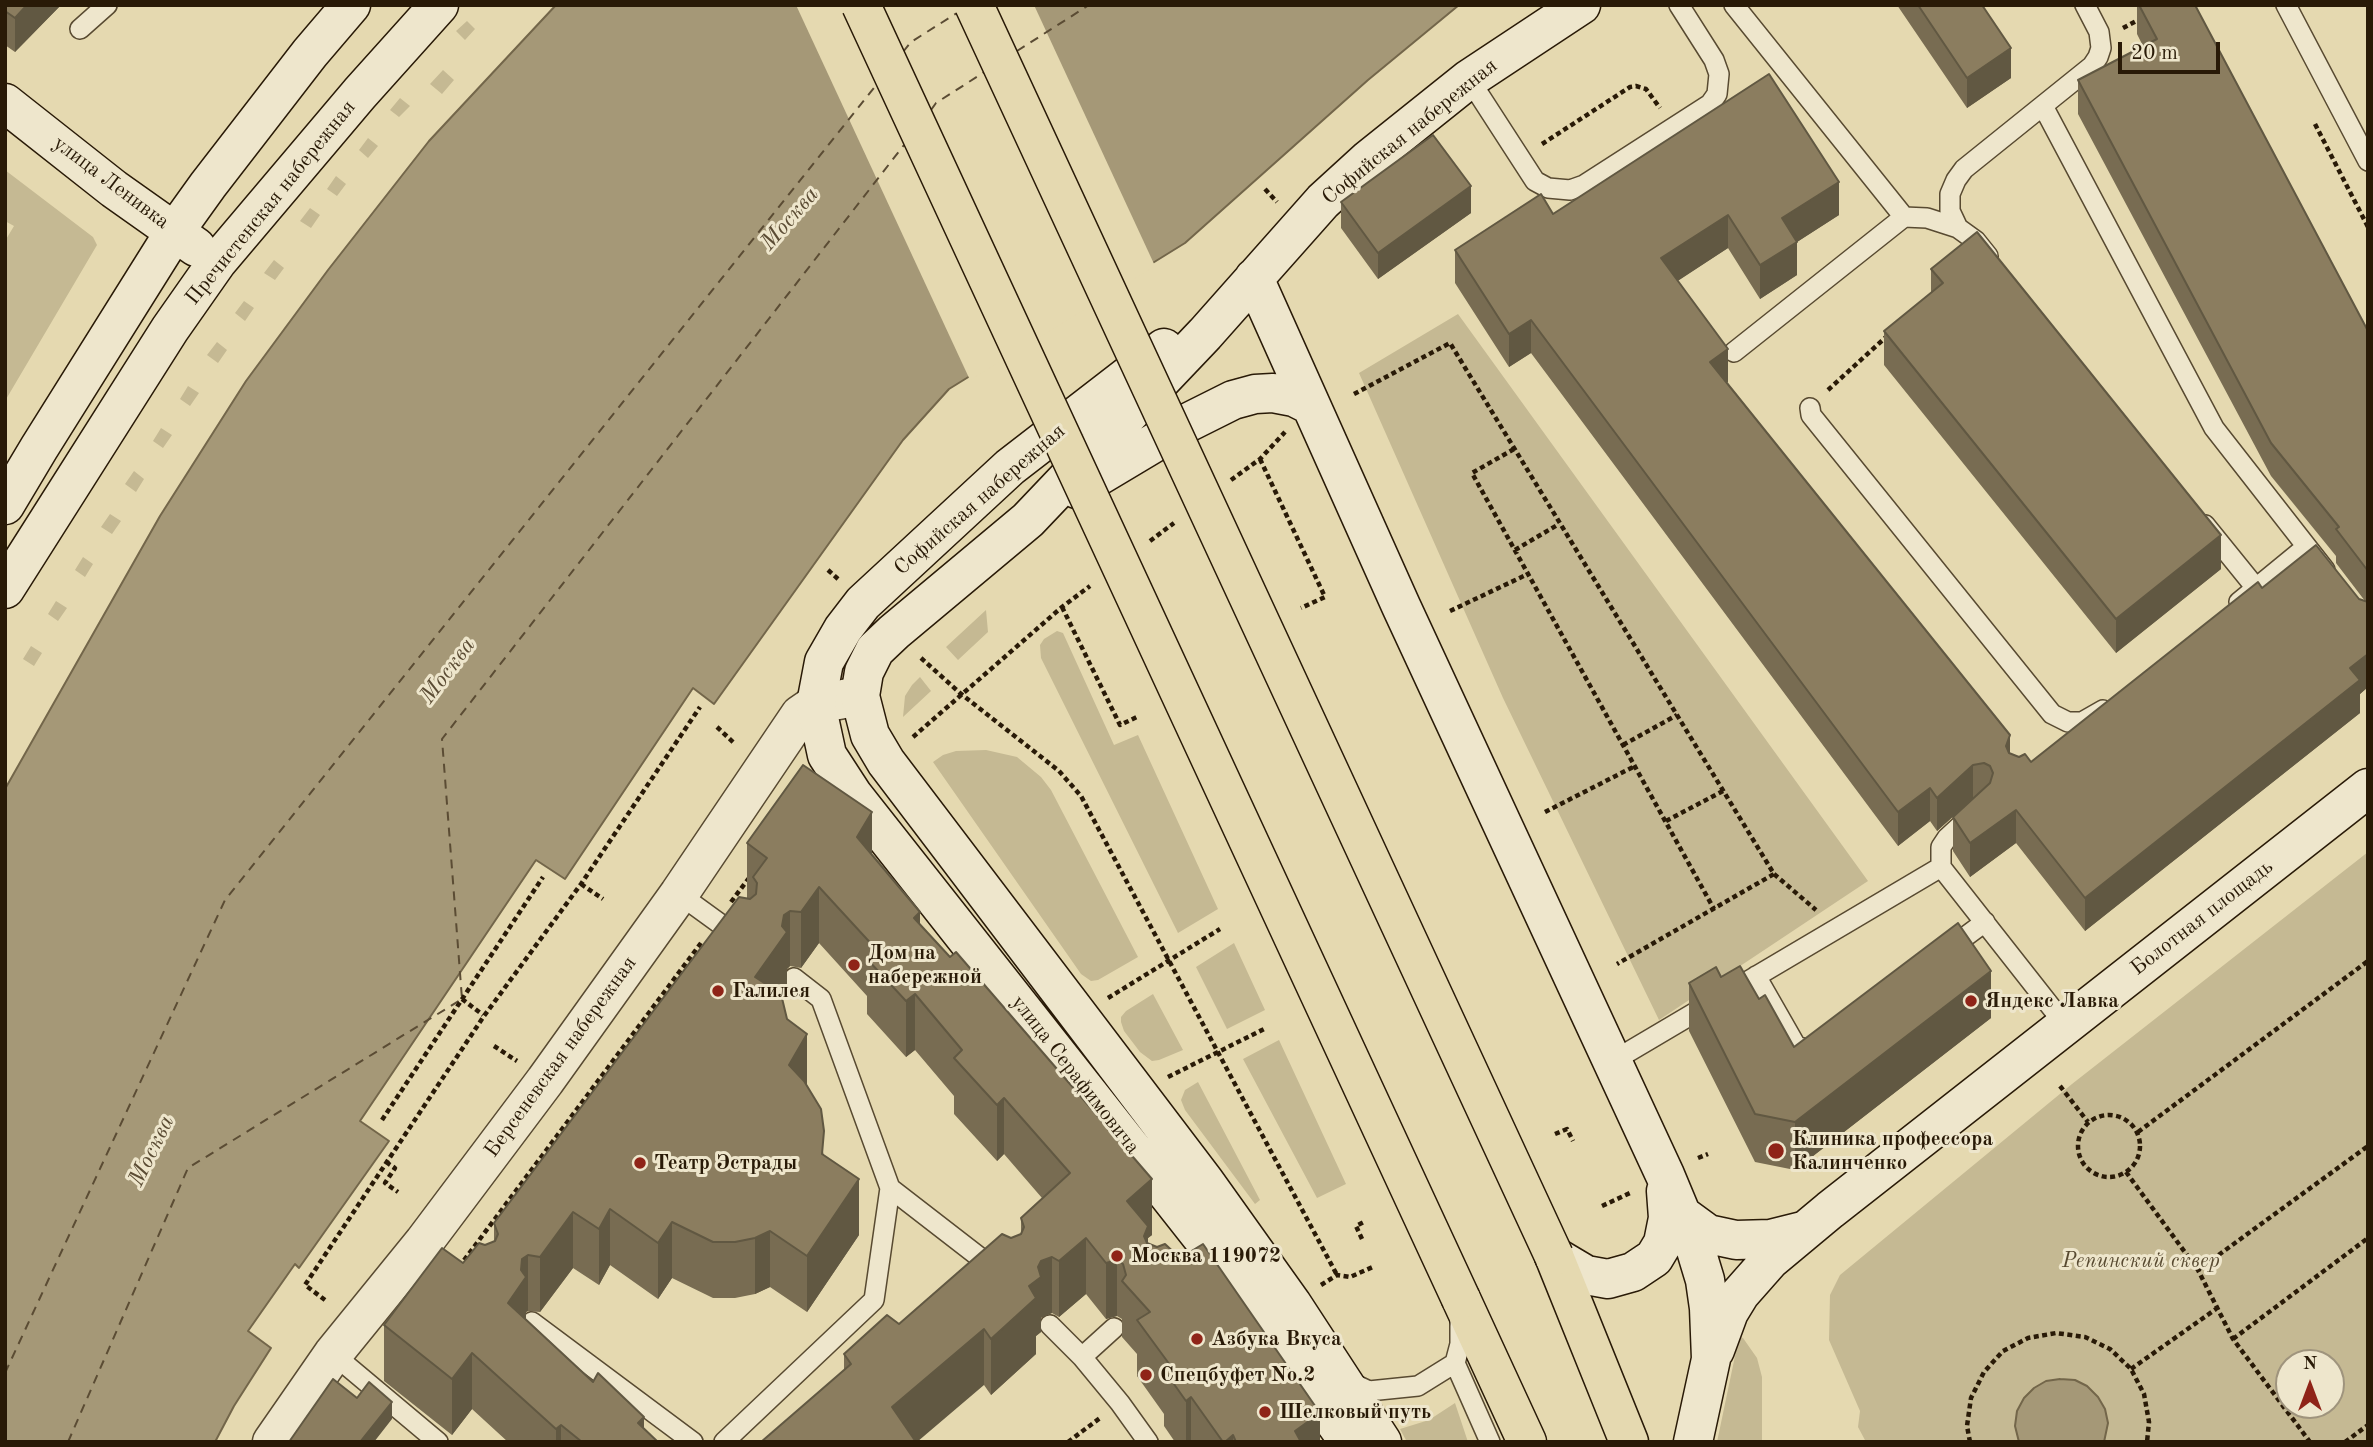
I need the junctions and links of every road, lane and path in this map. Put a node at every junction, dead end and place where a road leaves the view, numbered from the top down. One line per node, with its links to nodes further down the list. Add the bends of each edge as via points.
1 (107, 5): 12 (lane)
2 (351, 5): 22 (main road)
3 (439, 5): 23 (main road, Пречистенская набережная)
4 (861, 5): 124 (main road, bridge)
5 (974, 5): 117 (main road, bridge)
6 (1581, 5): 14 (main road, Софийская набережная)
7 (1679, 5): 17 (lane, via 1714,60 1720,83 1710,104)
8 (1734, 5): 20 (lane)
9 (2085, 5): 13 (lane)
10 (2286, 5): 19 (lane)
11 (2144, 17): 13 (path)
12 (80, 29)
13 (2101, 39): 16 (lane, via 2092,66)
14 (1469, 79): 18 (lane); 25 (main road, Софийская набережная, via 1322,201)
15 (5, 103): 22 (main road, улица Ленивка)
16 (2043, 106): 21 (lane, via 1956,180 1951,211); 37 (lane, via 2214,428)
17 (1673, 128): 18 (lane, via 1570,190 1548,188 1535,181); 18 (path, via 1646,89 1636,86)
18 (1521, 158)
19 (2368, 161)
20 (1904, 217): 21 (lane, via 1927,218); 27 (lane)
21 (1958, 228): 24 (lane, via 1976,241)
22 (175, 231): 23 (main road, улица Ленивка); 33 (main road)
23 (217, 262): 42 (main road, Пречистенская набережная)
24 (2000, 271)
25 (1254, 278): 29 (main road); 35 (main road, Софийская набережная); 50 (main road, Софийская набережная, via 1010,467 863,603 824,662)
26 (1893, 332): 30 (path)
27 (1734, 352)
28 (1354, 394): 31 (path, via 1450,343)
29 (1310, 405): 35 (main road, via 1273,393 1233,400 1129,456); 94 (main road)
30 (1810, 408): 52 (lane, via 1811,415 2052,714 2068,722 2082,722)
31 (1514, 449): 36 (path); 38 (path, via 1472,472)
32 (1260, 459): 44 (path, via 1325,597)
33 (5, 505)
34 (2196, 514): 41 (lane)
35 (1028, 520): 48 (main road, Софийская набережная, via 875,650 864,672)
36 (1560, 523): 38 (path); 53 (path)
37 (2306, 547): 40 (lane); 41 (lane)
38 (1515, 550): 39 (path)
39 (1528, 574): 45 (path); 58 (path)
40 (2337, 586)
41 (2256, 588): 46 (lane)
42 (5, 589)
43 (1062, 607): 54 (path, via 1120,725)
44 (1301, 608)
45 (1450, 611)
46 (2224, 613)
47 (924, 660): 78 (path, via 1075,788)
48 (860, 696): 50 (main road); 82 (main road, улица Серафимовича, via 870,735 886,762)
49 (2119, 698): 52 (lane)
50 (816, 704): 70 (main road, Берсеневская набережная, via 800,715); 85 (main road, улица Серафимовича, via 827,754 853,795)
51 (700, 707): 69 (path)
52 (2098, 714): 56 (lane)
53 (1677, 715): 58 (path); 61 (path)
54 (1139, 716)
55 (717, 727): 57 (path)
56 (2068, 738)
57 (734, 743)
58 (1623, 745): 59 (path)
59 (1635, 766): 63 (path); 64 (path)
60 (2368, 788): 89 (main road, Болотная площадь)
61 (1723, 791): 64 (path); 67 (path)
62 (1981, 808): 65 (lane, via 1947,838 1941,847)
63 (1545, 812)
64 (1666, 821): 72 (path)
65 (1941, 867): 74 (lane); 76 (lane)
66 (757, 868): 73 (path)
67 (1774, 874): 72 (path); 76 (path)
68 (543, 877): 87 (path)
69 (580, 884): 71 (path); 88 (path)
70 (679, 894): 73 (lane); 116 (main road, Берсеневская набережная)
71 (603, 900)
72 (1714, 909): 81 (path)
73 (717, 922): 77 (lane); 119 (path)
74 (1985, 922): 80 (lane); 89 (lane)
75 (1220, 929): 78 (path)
76 (1837, 929): 83 (lane)
77 (746, 943)
78 (1170, 960): 86 (path); 93 (path)
79 (2368, 961): 100 (path)
80 (1931, 962)
81 (1617, 964)
82 (1050, 975): 85 (main road, via 1031,965 1016,971 1011,986); 136 (main road, улица Серафимовича, via 1205,1182)
83 (1756, 976): 91 (lane, via 1796,1046 1814,1051); 94 (lane)
84 (794, 978): 108 (lane, via 821,999)
85 (1014, 997): 146 (main road, улица Серафимовича, via 1204,1256)
86 (1107, 998)
87 (462, 999): 88 (path); 98 (path)
88 (484, 1016): 105 (path)
89 (2066, 1026): 113 (main road, Болотная площадь)
90 (1264, 1029): 93 (path)
91 (1835, 1035)
92 (494, 1046): 95 (path)
93 (1218, 1051): 96 (path); 121 (path)
94 (1613, 1061): 107 (main road)
95 (517, 1062)
96 (1161, 1081)
97 (2060, 1086): 99 (path)
98 (382, 1120)
99 (2088, 1122): 100 (path, via 2115,1115); 106 (path, via 2078,1150 2088,1168 2106,1177)
100 (2138, 1132): 106 (path, via 2140,1154)
101 (1555, 1134): 102 (path, via 1567,1129)
102 (1573, 1141)
103 (2368, 1146): 120 (path)
104 (1708, 1154): 107 (path)
105 (386, 1162): 109 (path, via 395,1168 385,1183); 125 (path, via 305,1285)
106 (2126, 1172): 120 (path)
107 (1665, 1175): 110 (path); 111 (main road); 117 (main road, via 1668,1218 1663,1243 1654,1258 1633,1272 1608,1279 1586,1275)
108 (890, 1188): 122 (lane); 143 (lane, via 874,1300)
109 (398, 1192)
110 (1602, 1206)
111 (1682, 1215): 113 (main road, Болотная площадь, via 1708,1234 1737,1240); 133 (main road, via 1705,1280)
112 (1364, 1222): 115 (path, via 1356,1226)
113 (1805, 1231): 133 (main road, Болотная площадь, via 1770,1260 1740,1294)
114 (2368, 1238): 130 (path)
115 (1362, 1239)
116 (424, 1242): 119 (lane); 131 (main road, Берсеневская набережная)
117 (1554, 1256): 148 (main road)
118 (1375, 1266): 121 (path, via 1350,1277)
119 (458, 1268)
120 (2198, 1270): 126 (path)
121 (1337, 1275): 123 (path)
122 (1012, 1282)
123 (1311, 1291)
124 (1461, 1299): 134 (lane); 139 (main road)
125 (325, 1300)
126 (2216, 1309): 130 (path); 135 (path)
127 (532, 1322): 142 (lane)
128 (1050, 1325): 132 (lane)
129 (1114, 1328): 132 (lane)
130 (2232, 1339): 152 (path)
131 (333, 1354): 140 (main road, Берсеневская набережная); 141 (lane)
132 (1082, 1357): 137 (lane)
133 (1711, 1359): 149 (main road)
134 (1455, 1363): 136 (lane, via 1418,1387 1370,1391); 139 (lane)
135 (2131, 1369): 150 (path, via 2110,1349 2085,1337 2056,1333 2028,1338 2003,1351 1984,1372 1971,1398); 151 (path, via 2144,1394 2150,1422)
136 (1340, 1377): 147 (main road, улица Серафимовича)
137 (1120, 1403): 144 (path); 145 (lane)
138 (2368, 1425): 153 (path)
139 (1512, 1436)
140 (272, 1442)
141 (438, 1442)
142 (693, 1442)
143 (724, 1442)
144 (1068, 1442)
145 (1148, 1442)
146 (1349, 1442)
147 (1382, 1442)
148 (1629, 1442)
149 (1693, 1442)
150 (1970, 1442)
151 (2147, 1442)
152 (2310, 1442)
153 (2345, 1442)

